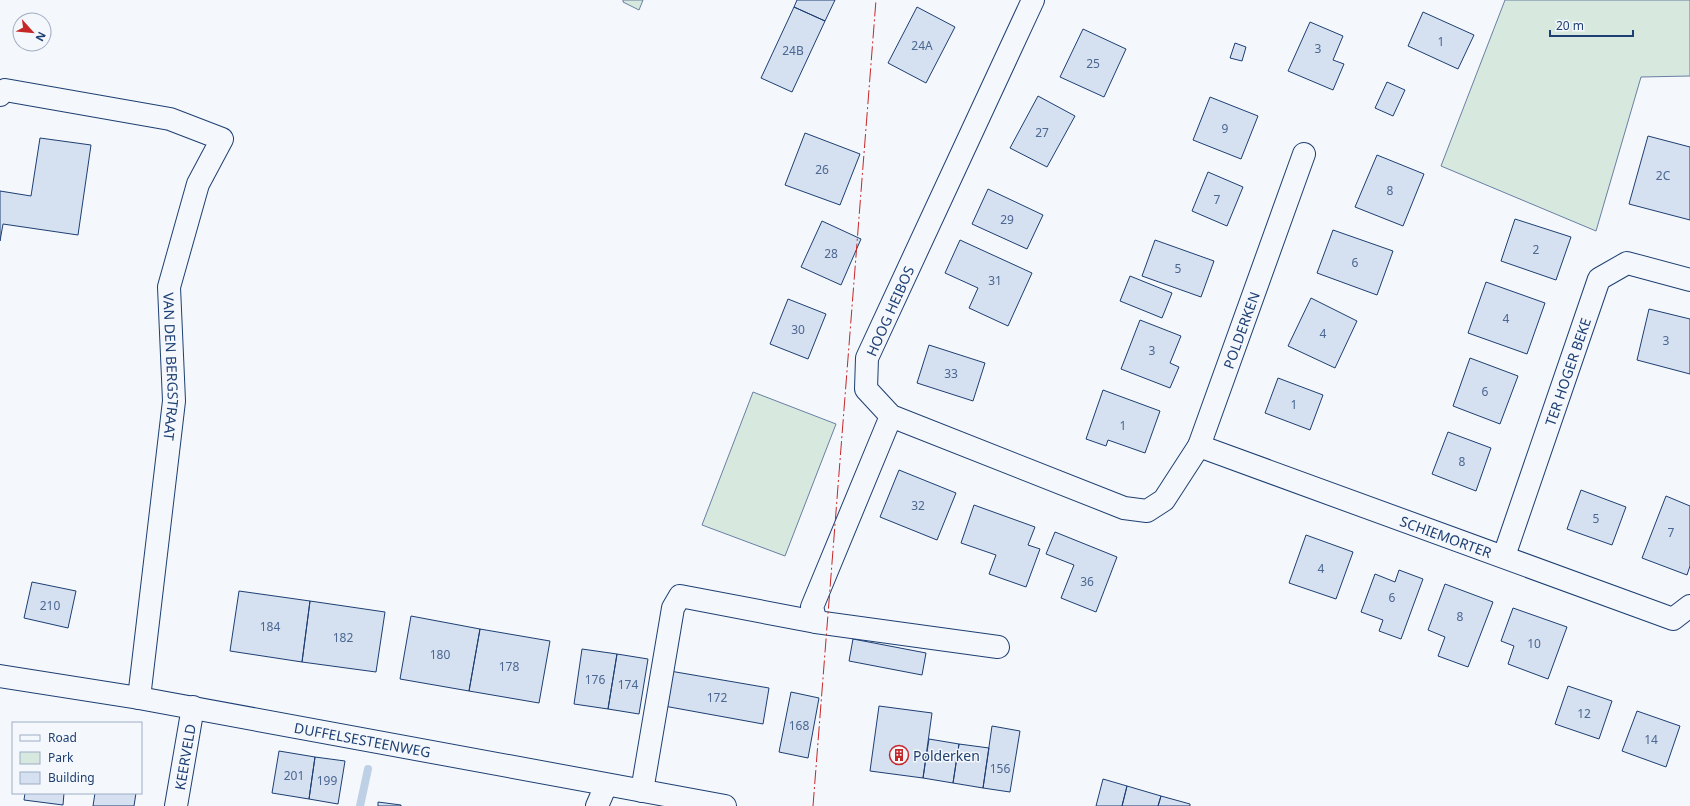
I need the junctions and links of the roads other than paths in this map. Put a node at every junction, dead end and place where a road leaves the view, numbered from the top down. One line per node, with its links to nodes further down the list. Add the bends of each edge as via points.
1 (1033, 0): 5 (street, HOOG HEIBOS, via 867,358 866,389)
2 (0, 96): 13 (street, VAN DEN BERGSTRAAT, via 5,90 170,119 222,139 198,184 169,287 174,401)
3 (1304, 154): 6 (street, POLDERKEN)
4 (1690, 280): 8 (street, TER HOGER BEKE, via 1627,263 1599,279)
5 (891, 416): 7 (street, HOOG HEIBOS, via 1124,508 1147,511); 10 (street, via 812,607)
6 (1199, 446): 7 (street, POLDERKEN); 8 (street, SCHIEMORTER)
7 (1164, 500)
8 (1504, 556): 9 (street, SCHIEMORTER, via 1673,619)
9 (1688, 608)
10 (816, 622): 11 (street); 16 (street, via 680,596 673,608)
11 (998, 647)
12 (0, 676): 13 (street, DUFFELSESTEENWEG)
13 (139, 698): 14 (street, DUFFELSESTEENWEG)
14 (193, 708): 15 (street, DUFFELSESTEENWEG); 17 (street, KEERVELD)
15 (606, 785): 16 (street, DUFFELSESTEENWEG); 18 (street)
16 (642, 791): 19 (street, DUFFELSESTEENWEG)
17 (176, 806)
18 (597, 806)
19 (725, 806)

